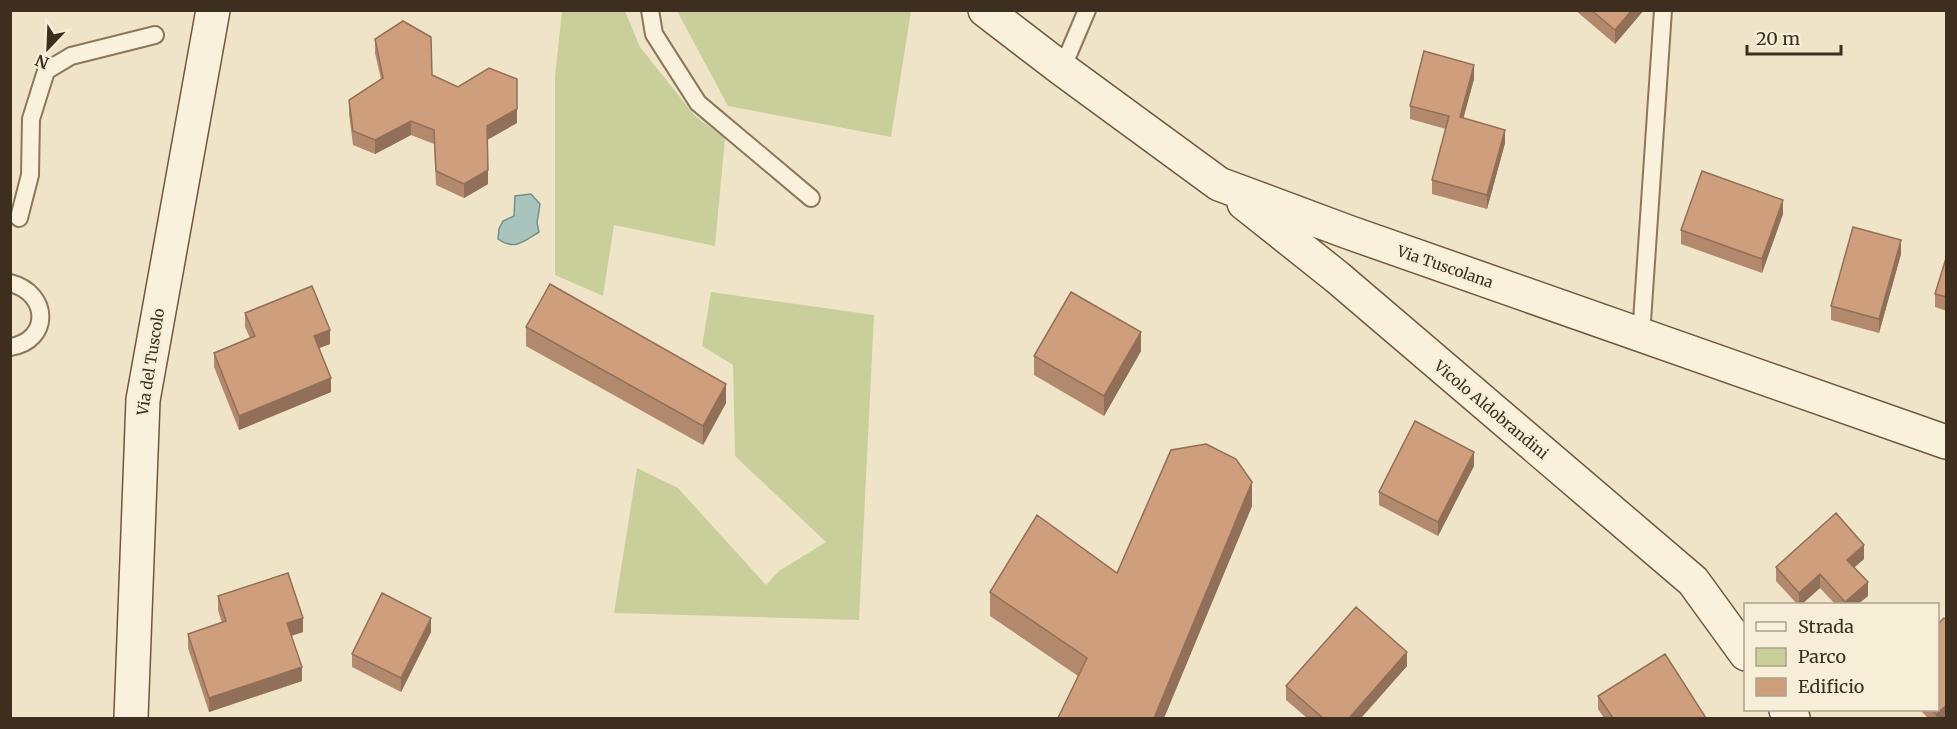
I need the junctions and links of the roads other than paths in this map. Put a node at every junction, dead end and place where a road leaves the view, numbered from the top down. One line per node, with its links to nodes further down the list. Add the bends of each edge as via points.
1 (213, 10): 18 (street, Via del Tuscolo, via 142,400)
2 (650, 10): 9 (lane, via 654,34 698,103)
3 (985, 10): 7 (street, Via Tuscolana)
4 (1087, 10): 7 (lane)
5 (1663, 10): 14 (lane)
6 (155, 35): 10 (lane, via 70,56 46,71 31,119 30,176)
7 (1062, 69): 8 (street, Via Tuscolana)
8 (1219, 184): 11 (street, Via Tuscolana); 12 (street, Vicolo Aldobrandini)
9 (812, 198)
10 (19, 218)
11 (1348, 232): 12 (street); 14 (street, Via Tuscolana)
12 (1337, 277): 17 (street, Vicolo Aldobrandini, via 1693,582)
13 (10, 283): 15 (lane, via 31,291 41,311 36,332 19,346)
14 (1641, 336): 16 (street, Via Tuscolana)
15 (10, 347)
16 (1947, 442)
17 (1744, 651)
18 (131, 718)

